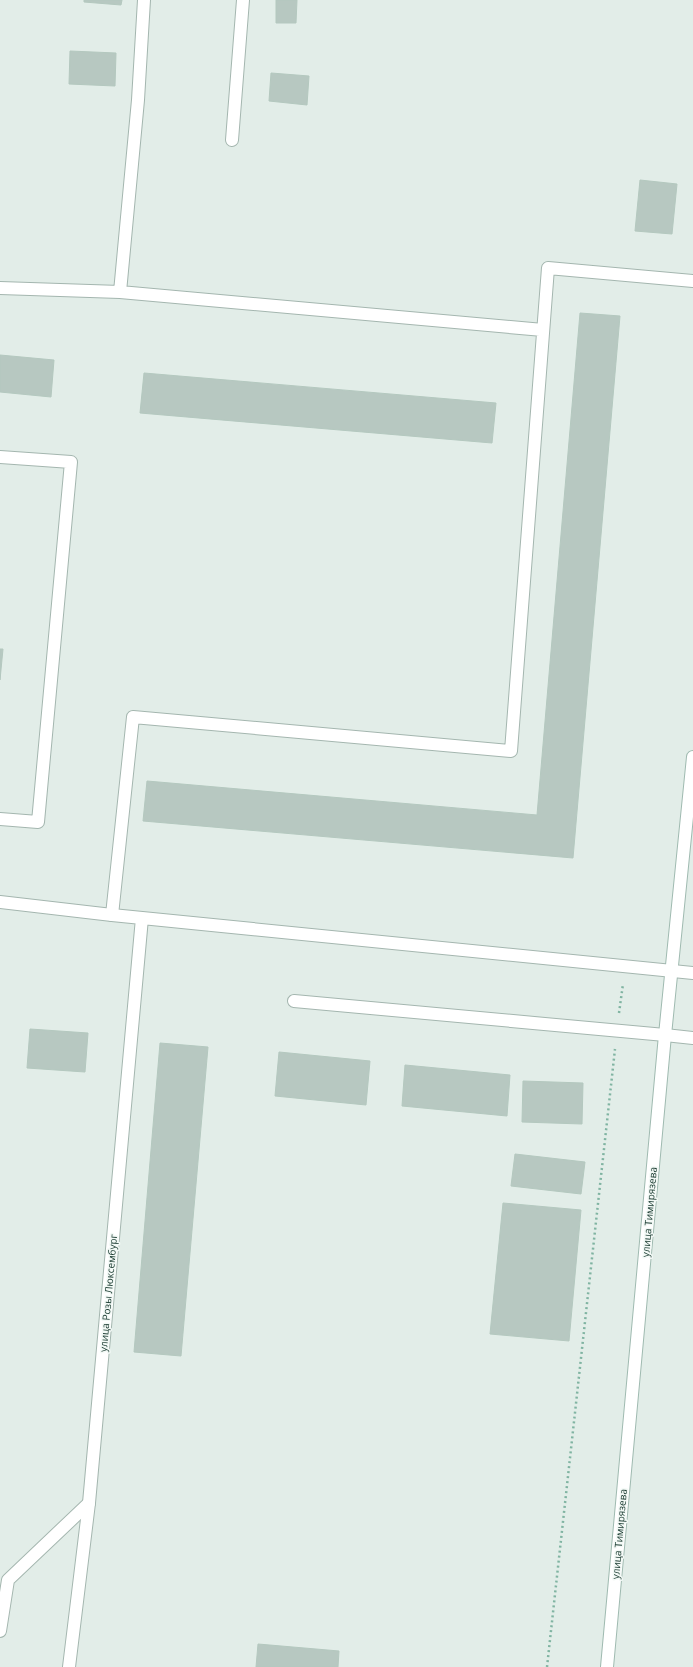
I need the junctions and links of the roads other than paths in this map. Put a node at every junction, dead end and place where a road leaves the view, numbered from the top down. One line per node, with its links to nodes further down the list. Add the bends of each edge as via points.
1 (144, 0): 6 (street, via 138,100)
2 (243, 0): 3 (street)
3 (232, 140)
4 (693, 282): 7 (street, via 548,268)
5 (0, 288): 6 (street)
6 (120, 292): 7 (street)
7 (543, 330): 12 (street, via 511,751 133,717)
8 (0, 456): 10 (street, via 71,462 38,822)
9 (693, 757): 14 (street, улица Тимирязева)
10 (0, 818)
11 (0, 902): 12 (street)
12 (112, 915): 13 (street)
13 (142, 918): 14 (street); 19 (street, улица Розы Люксембург)
14 (672, 971): 15 (street); 17 (street, улица Тимирязева)
15 (693, 973)
16 (294, 1000): 17 (street)
17 (665, 1035): 18 (street); 22 (street, улица Тимирязева)
18 (693, 1038)
19 (89, 1503): 20 (street, via 8,1580); 21 (street, улица Розы Люксембург)
20 (0, 1631)
21 (69, 1667)
22 (607, 1667)

